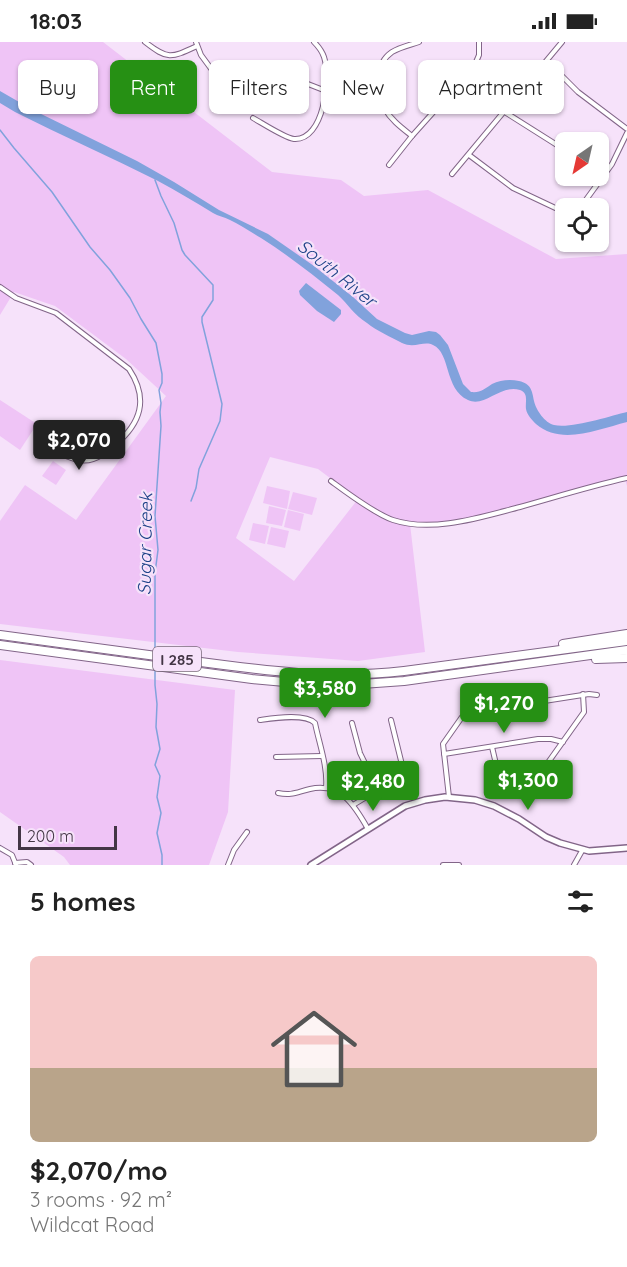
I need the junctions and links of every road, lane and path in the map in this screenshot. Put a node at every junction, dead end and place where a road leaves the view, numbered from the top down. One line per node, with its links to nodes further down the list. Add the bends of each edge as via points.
1 (145, 42): 6 (street, via 168,56)
2 (314, 42): 7 (street)
3 (419, 42): 18 (street, via 393,52 379,75 386,110)
4 (479, 42): 8 (street)
5 (562, 42): 9 (street)
6 (197, 44): 10 (street)
7 (324, 60)
8 (477, 60)
9 (548, 60)
10 (209, 65)
11 (564, 78): 17 (street)
12 (321, 113): 16 (street, via 312,131 300,138 290,138)
13 (432, 114): 18 (street)
14 (502, 114): 20 (street)
15 (507, 114): 19 (street)
16 (253, 118)
17 (627, 131): 23 (street, via 612,164)
18 (412, 136): 21 (street)
19 (555, 144)
20 (469, 155): 22 (street); 24 (street, via 513,188)
21 (389, 165)
22 (452, 174)
23 (587, 198)
24 (555, 208)
25 (0, 287): 26 (street, via 16,298 56,313 129,369 142,403 128,432)
26 (114, 445): 28 (street, via 104,444); 28 (street, via 113,456)
27 (52, 450): 28 (street, via 87,461)
28 (103, 454)
29 (627, 478): 30 (street, via 486,517 423,524 386,517)
30 (331, 481)
31 (627, 634): 37 (highway)
32 (0, 635): 36 (highway, I 285)
33 (627, 640): 37 (highway, I 285)
34 (0, 645): 36 (highway, I 285)
35 (627, 650): 39 (highway, I 285)
36 (115, 655): 37 (highway, I 285, via 350,675); 39 (highway, I 285, via 238,677 330,685 404,681)
37 (494, 658)
38 (627, 658): 39 (highway)
39 (555, 660)
40 (583, 694): 41 (street); 45 (street, via 585,712); 47 (street, via 467,713 443,744)
41 (597, 694)
42 (260, 720): 48 (street, via 311,719)
43 (391, 720): 53 (street, via 405,777)
44 (352, 723): 53 (street, via 360,753)
45 (563, 742): 46 (street, via 538,739); 50 (street)
46 (492, 747): 47 (street); 51 (street)
47 (444, 754): 55 (street)
48 (322, 756): 49 (street); 52 (street)
49 (276, 757)
50 (548, 764)
51 (500, 781)
52 (326, 788): 54 (street); 56 (street)
53 (378, 790): 56 (street)
54 (278, 793)
55 (449, 797): 57 (street, via 405,806); 61 (street, via 494,806 555,841)
56 (353, 805): 57 (street)
57 (368, 829): 65 (street)
58 (247, 832): 64 (street)
59 (0, 848): 62 (street, via 12,855)
60 (627, 848): 61 (street)
61 (584, 849): 68 (street)
62 (15, 864): 63 (street)
63 (31, 865)
64 (228, 865)
65 (311, 865)
66 (443, 865): 67 (street)
67 (459, 865)
68 (574, 865)

